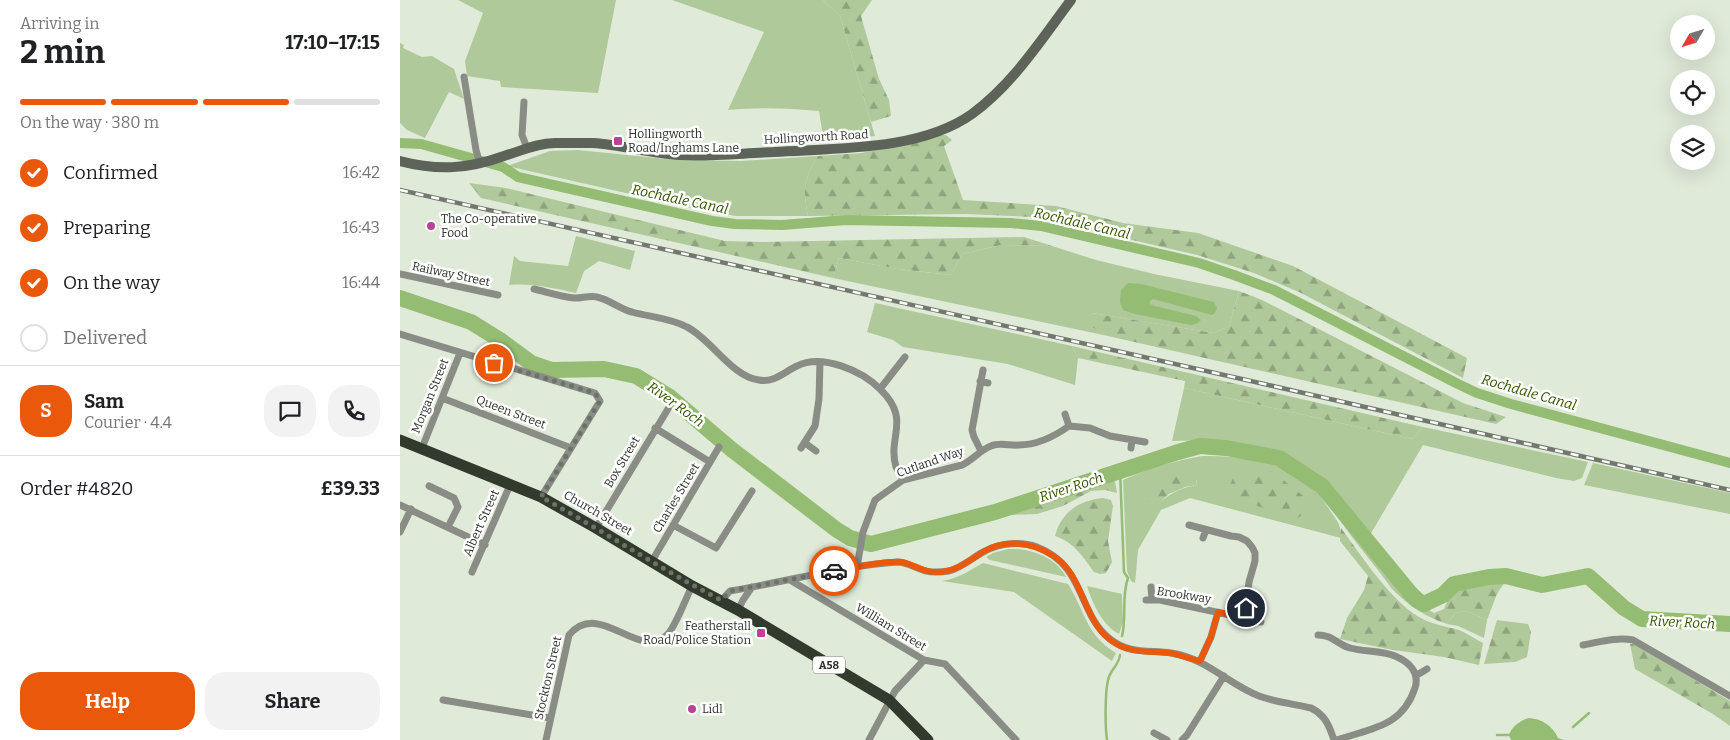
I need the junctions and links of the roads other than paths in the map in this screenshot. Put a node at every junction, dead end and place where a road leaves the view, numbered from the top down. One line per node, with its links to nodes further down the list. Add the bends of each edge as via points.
1 (1071, 0): 4 (main road, Hollingworth Road, via 997,93 970,115 916,138 865,148 680,155 594,143 550,143)
2 (464, 77): 6 (street, via 476,150)
3 (524, 102): 4 (street, via 522,135)
4 (527, 148): 6 (main road, Hollingworth Road)
5 (400, 161): 6 (main road, Hollingworth Road, via 431,167)
6 (475, 165)
7 (400, 274): 9 (street, Railway Street)
8 (534, 289): 13 (street, via 574,298 597,296 630,312 686,326 735,368 760,381 770,380 806,362)
9 (498, 295)
10 (400, 334): 11 (street)
11 (460, 353): 18 (street, Morgan Street); 27 (street, via 595,393 600,401)
12 (905, 357): 17 (street)
13 (820, 362): 17 (street, via 847,367); 28 (street, via 815,426 803,446)
14 (983, 370): 15 (street)
15 (980, 381): 16 (street); 29 (street, via 972,430)
16 (988, 383)
17 (880, 389): 31 (street, via 896,412 895,460)
18 (442, 398): 26 (street, Morgan Street); 27 (street, Queen Street)
19 (668, 409): 22 (street, Box Street)
20 (1065, 414): 21 (street)
21 (1069, 426): 24 (street, via 1090,428 1131,444); 29 (street, Cutland Way, via 1058,434 1030,444 993,445)
22 (655, 428): 30 (street); 41 (street, Box Street)
23 (400, 440): 26 (highway, Church Street / A58)
24 (1145, 442)
25 (719, 447): 30 (street, Charles Street)
26 (422, 448): 32 (highway, Church Street / A58)
27 (571, 448): 35 (street)
28 (816, 451)
29 (981, 451): 31 (street, Cutland Way, via 962,465)
30 (710, 462): 38 (street, Charles Street)
31 (903, 480): 49 (street, Cutland Way, via 875,500 863,532)
32 (511, 483): 35 (highway, Church Street / A58); 47 (street, Albert Street)
33 (430, 486): 40 (street, via 454,498 458,506)
34 (752, 491): 38 (street, via 716,548)
35 (541, 497): 41 (highway, Church Street / A58)
36 (400, 505): 37 (street)
37 (411, 509): 40 (street); 43 (street)
38 (673, 525): 48 (street, Charles Street)
39 (1189, 525): 42 (street)
40 (448, 526): 47 (street)
41 (596, 528): 48 (highway, Church Street / A58)
42 (1206, 530): 45 (street); 46 (street)
43 (400, 532)
44 (1252, 534): 46 (street)
45 (1203, 538)
46 (1247, 541): 58 (street, via 1255,552 1255,561)
47 (485, 545): 50 (street, Albert Street)
48 (652, 561): 52 (highway, Church Street / A58)
49 (857, 567): 51 (street); 63 (street, via 901,562 927,572 941,572 956,568 994,547 1018,544 1036,547 1065,565 1100,629 1115,644 1129,650 1172,653)
50 (472, 572)
51 (790, 580): 53 (street); 62 (street, William Street)
52 (692, 586): 55 (highway, Church Street / A58); 70 (street, Stockton Street, via 670,632 662,639 652,642 641,640 594,622 575,628 569,635)
53 (752, 587): 55 (street, via 730,591); 56 (street)
54 (1151, 588): 57 (street, Brookway, via 1149,600)
55 (721, 600): 56 (highway, A58)
56 (738, 610): 69 (highway, A58)
57 (1218, 612): 58 (street, Brookway); 63 (street, Brookway)
58 (1244, 618): 59 (street, Brookway)
59 (1261, 622)
60 (1318, 634): 65 (street, via 1348,648 1394,655)
61 (1583, 645): 67 (street, via 1614,639 1633,640)
62 (924, 660): 69 (street); 76 (street, William Street, via 945,664)
63 (1200, 661): 66 (street)
64 (1427, 669): 65 (street)
65 (1417, 675): 78 (street, via 1411,700 1396,718)
66 (1224, 676): 77 (street); 78 (street, via 1258,696 1318,711 1328,722)
67 (1730, 696)
68 (442, 700): 70 (street)
69 (889, 700): 74 (street); 75 (highway, A58)
70 (550, 718): 73 (street, Stockton Street)
71 (1154, 733): 72 (street)
72 (1163, 739)
73 (546, 740)
74 (870, 740)
75 (928, 740)
76 (1016, 740)
77 (1182, 740)
78 (1335, 740)

